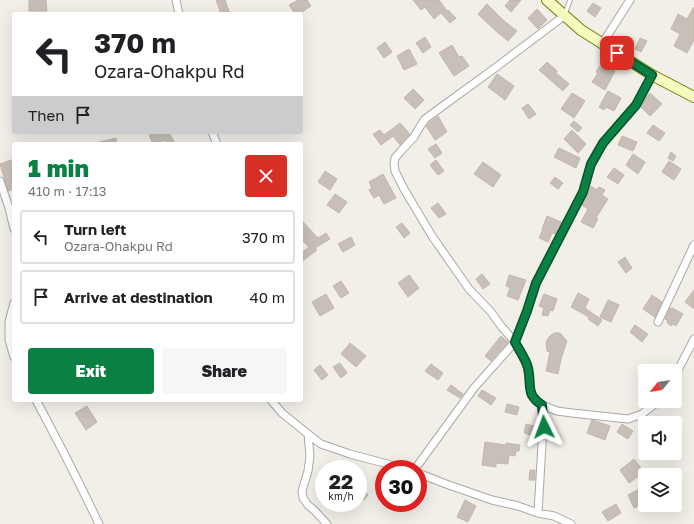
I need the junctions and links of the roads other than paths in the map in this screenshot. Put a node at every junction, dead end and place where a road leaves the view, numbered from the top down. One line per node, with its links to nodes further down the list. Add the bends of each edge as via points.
1 (176, 0): 5 (street)
2 (547, 0): 6 (main road)
3 (570, 0): 6 (lane)
4 (630, 0): 7 (street)
5 (179, 12)
6 (564, 16): 7 (main road); 16 (street, via 425,119 414,137 395,158 394,164 404,189 432,236 469,289)
7 (602, 44): 8 (main road)
8 (652, 75): 9 (main road); 16 (street, via 636,105 603,143 591,164 583,192 536,283)
9 (694, 97)
10 (0, 181): 11 (street)
11 (12, 221)
12 (694, 245): 14 (street)
13 (12, 311): 17 (street, via 9,340)
14 (658, 322)
15 (694, 339): 18 (street)
16 (515, 342): 21 (street, via 528,367 531,395); 24 (street, via 474,388)
17 (12, 350)
18 (681, 364)
19 (37, 402): 28 (street)
20 (273, 402): 23 (street)
21 (542, 405): 22 (street, via 557,411 628,419); 27 (street, via 544,427)
22 (650, 408)
23 (308, 434): 25 (street, via 321,444); 29 (street, via 310,456 303,498)
24 (422, 460)
25 (375, 461)
26 (427, 477): 27 (street, via 492,500)
27 (538, 513): 30 (street, via 554,516)
28 (99, 524)
29 (327, 524)
30 (571, 524)

